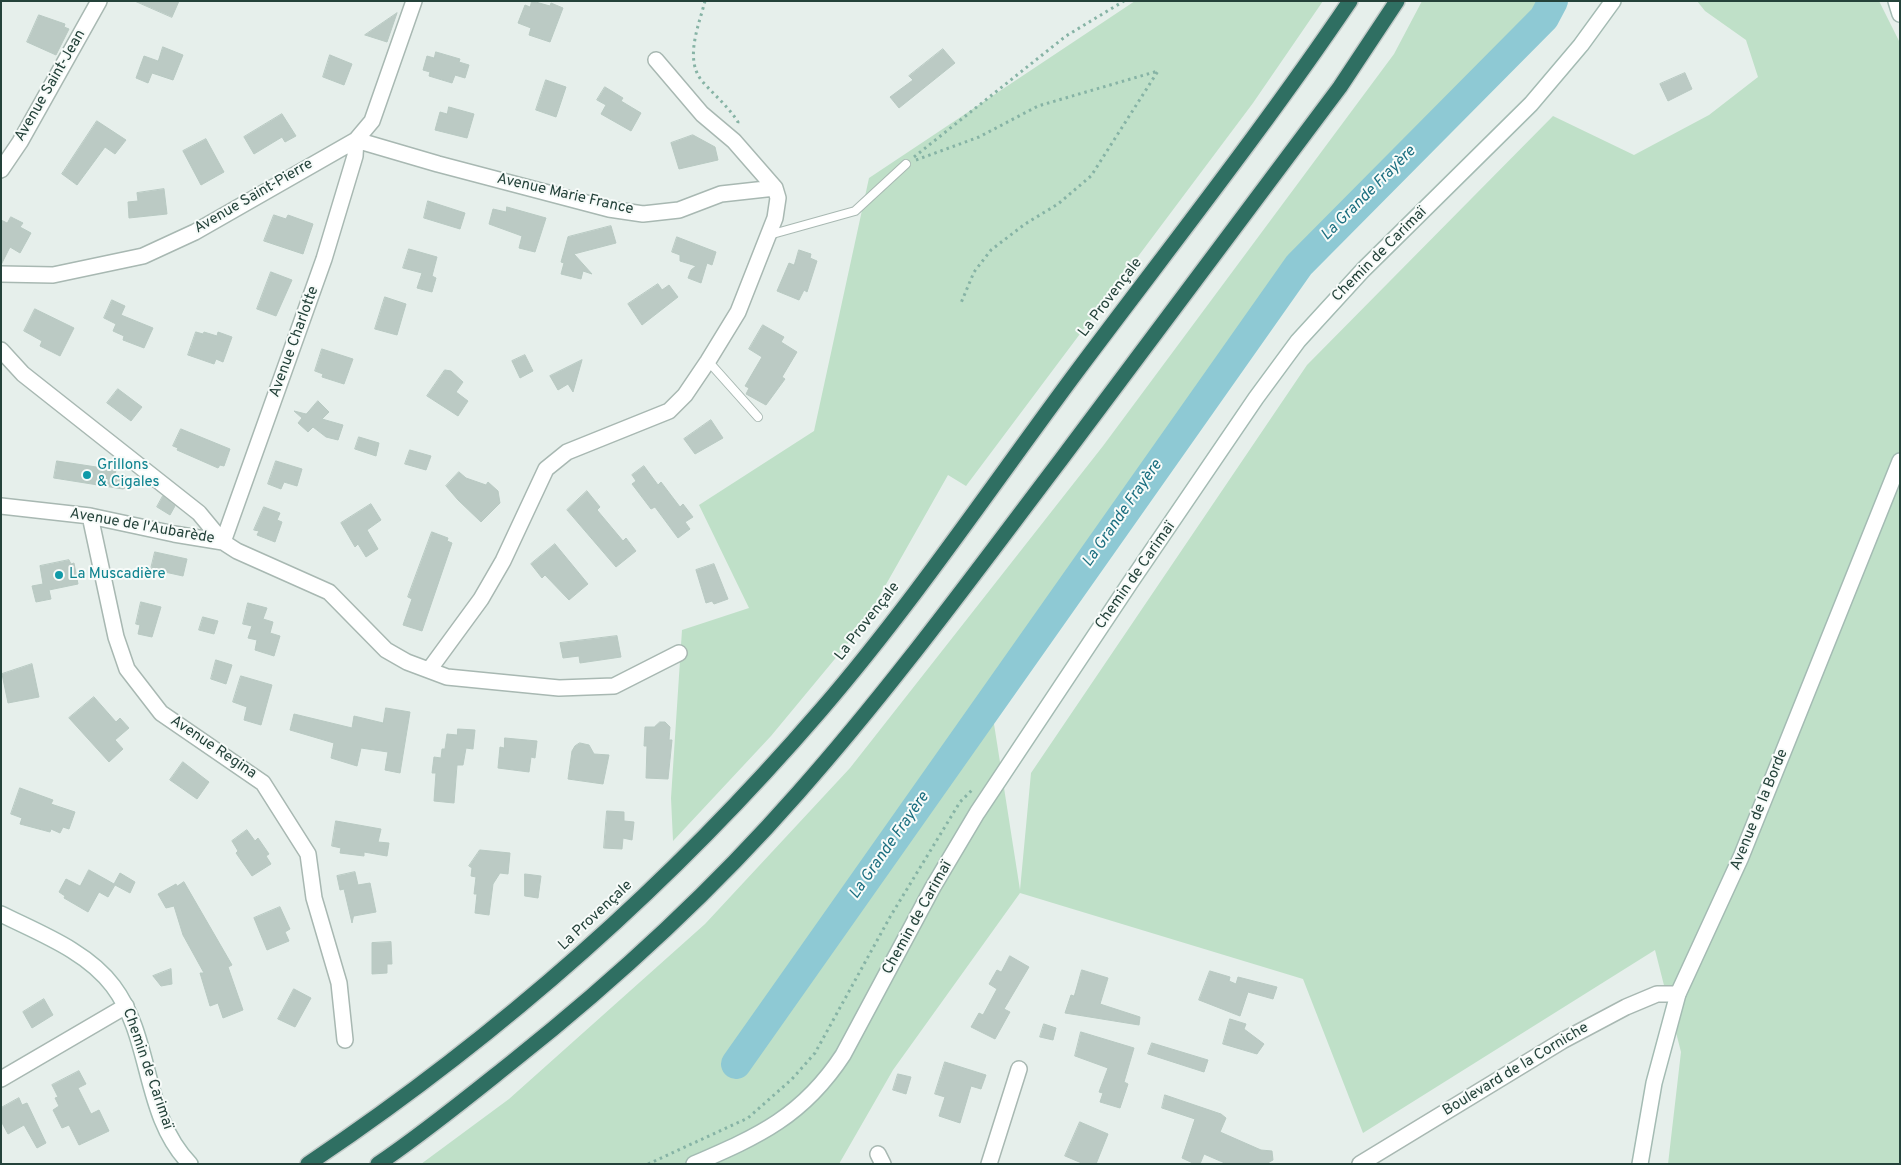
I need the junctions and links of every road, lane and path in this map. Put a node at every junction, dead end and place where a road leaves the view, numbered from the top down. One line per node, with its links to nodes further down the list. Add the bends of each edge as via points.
1 (99, 1): 14 (street, Avenue Saint-Jean)
2 (414, 1): 11 (street, Avenue Saint-Pierre, via 372,121)
3 (705, 1): 12 (path, via 694,44 694,62 701,79 729,107 738,122)
4 (1124, 1): 13 (path, via 1066,36)
5 (1350, 1): 35 (highway, La Provençale, via 1230,171 948,548 823,707 764,774 609,930 521,1007 417,1088)
6 (1397, 1): 36 (highway, via 1340,87 947,613 797,794 733,864 570,1016)
7 (1613, 1): 37 (street, Chemin de Carimaï, via 1536,98 1336,298 1276,370 977,814 827,1080 771,1128)
8 (1896, 1): 9 (street)
9 (1900, 14)
10 (656, 60): 12 (street, via 702,114)
11 (356, 140): 15 (street, Avenue Marie France, via 438,164 643,214 679,210 721,194); 17 (street, Avenue Saint-Pierre, via 195,232 143,256 53,274); 25 (street, Avenue Charlotte, via 355,156 324,259)
12 (734, 141): 15 (street)
13 (906, 164): 16 (lane, via 855,211); 18 (path, via 979,137 1038,106 1158,71 1092,176 991,250 974,272)
14 (1, 170)
15 (775, 188): 16 (street, via 778,198)
16 (768, 235): 20 (street, via 738,312)
17 (1, 274)
18 (961, 303)
19 (1, 350): 25 (street, via 23,374 200,513)
20 (708, 361): 21 (lane); 27 (street, via 685,395 669,411 568,452 546,469 503,561)
21 (758, 417)
22 (1900, 461): 29 (street, Avenue de la Borde, via 1741,857)
23 (1, 506): 24 (street, Avenue de l'Aubarède)
24 (90, 516): 25 (street, Avenue de l'Aubarède); 31 (street, Avenue Regina, via 116,637 127,669 161,712 263,783 308,854 314,898 339,983)
25 (223, 542): 27 (street, Avenue de l'Aubarède, via 236,551 329,592 386,650)
26 (679, 654): 27 (street, Avenue de l'Aubarède, via 614,686 559,688 447,677)
27 (429, 670)
28 (1, 914): 30 (street, Chemin de Carimaï, via 93,965 113,985)
29 (1678, 994): 39 (street, Boulevard de la Corniche, via 1657,994 1562,1041); 40 (street, Avenue de la Borde, via 1654,1083)
30 (126, 1006): 33 (street); 34 (street, Chemin de Carimaï, via 161,1118)
31 (345, 1040)
32 (1019, 1069): 38 (street)
33 (1, 1079)
34 (190, 1164)
35 (308, 1164)
36 (378, 1164)
37 (694, 1164)
38 (989, 1164)
39 (1360, 1164)
40 (1640, 1164)

